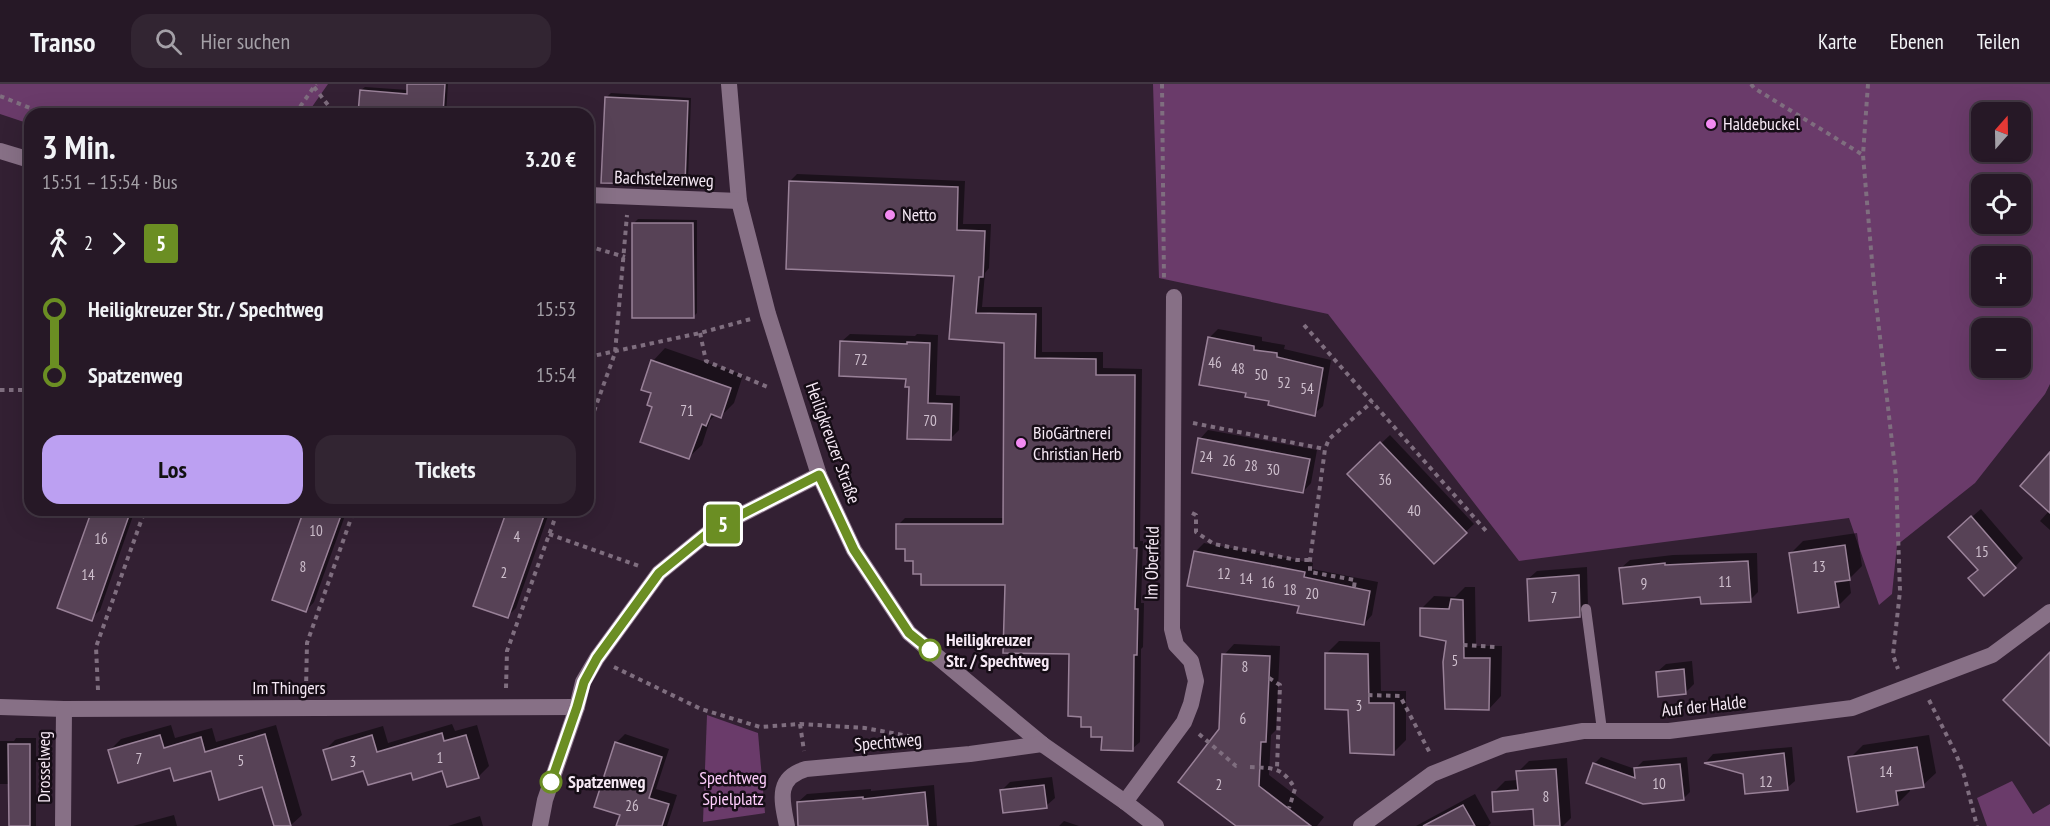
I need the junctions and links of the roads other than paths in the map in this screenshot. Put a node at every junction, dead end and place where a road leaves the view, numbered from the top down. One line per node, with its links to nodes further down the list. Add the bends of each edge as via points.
1 (729, 84): 5 (street, Heiligkreuzer Straße)
2 (0, 151): 3 (street)
3 (24, 158)
4 (594, 195): 5 (street, Bachstelzenweg)
5 (739, 201): 7 (street, Heiligkreuzer Straße, via 768,314)
6 (1174, 297): 15 (street, Im Oberfeld, via 1172,629 1176,645 1191,661 1196,681 1184,722)
7 (819, 475): 11 (street, via 713,529 659,573 597,658); 14 (street, Heiligkreuzer Straße, via 854,550 909,633)
8 (1586, 609): 13 (lane)
9 (2050, 612): 13 (street, Auf der Halde, via 1992,655 1852,708 1669,731)
10 (0, 707): 12 (street, Im Thingers)
11 (577, 707): 12 (street, Im Thingers); 17 (street)
12 (64, 709): 16 (street, Drosselweg)
13 (1602, 730): 20 (street, Auf der Halde, via 1504,745 1439,771)
14 (1042, 744): 15 (street, Heiligkreuzer Straße); 18 (street, Spechtweg, via 796,772 782,790)
15 (1125, 802): 19 (street, Heiligkreuzer Straße)
16 (63, 826)
17 (540, 826)
18 (787, 826)
19 (1156, 826)
20 (1361, 826)

